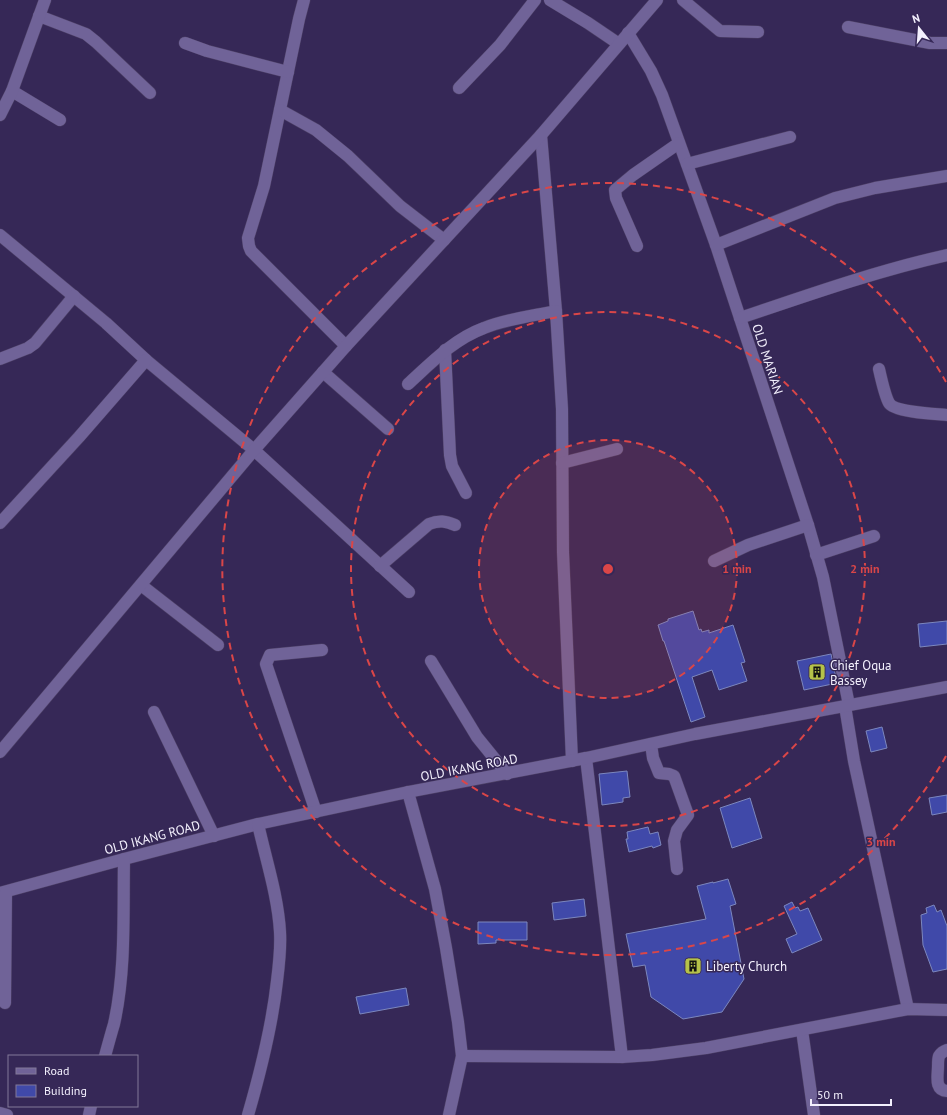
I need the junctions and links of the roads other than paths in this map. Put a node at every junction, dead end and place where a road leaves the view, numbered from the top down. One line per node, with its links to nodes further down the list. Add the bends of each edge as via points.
1 (45, 0): 7 (street)
2 (304, 0): 14 (street)
3 (535, 0): 15 (street, via 500,45)
4 (550, 0): 13 (street)
5 (657, 0): 10 (street)
6 (683, 0): 9 (street, via 720,31)
7 (39, 16): 16 (street); 17 (street, via 86,34)
8 (848, 28): 12 (street, via 930,43)
9 (758, 32)
10 (628, 33): 13 (street); 23 (street, OLD MARIAN, via 651,71)
11 (185, 43): 14 (street)
12 (947, 43)
13 (619, 44): 21 (street)
14 (288, 72): 18 (street)
15 (459, 88)
16 (12, 91): 19 (street); 20 (street)
17 (150, 93)
18 (280, 110): 27 (street, via 316,130 348,156 400,206); 34 (street, via 264,186 248,238 249,246 251,251)
19 (0, 115)
20 (60, 120)
21 (541, 135): 27 (street); 32 (street)
22 (790, 137): 24 (street)
23 (680, 143): 24 (street, OLD MARIAN); 29 (street, via 615,190)
24 (687, 164): 28 (street, OLD MARIAN)
25 (947, 176): 28 (street, via 875,188 836,198)
26 (0, 235): 31 (street)
27 (444, 240): 34 (street)
28 (716, 245): 33 (street, OLD MARIAN)
29 (636, 246)
30 (947, 255): 33 (street, via 844,283)
31 (74, 296): 36 (street, via 34,343); 37 (street)
32 (556, 311): 35 (street, via 484,328); 45 (street, via 562,409)
33 (740, 318): 49 (street, OLD MARIAN)
34 (346, 346): 39 (street)
35 (445, 350): 40 (street); 46 (street, via 450,455 452,466)
36 (0, 359)
37 (146, 360): 44 (street); 47 (street)
38 (879, 369): 41 (street, via 888,403 892,407)
39 (323, 372): 42 (street); 44 (street)
40 (408, 384)
41 (947, 415)
42 (388, 429)
43 (618, 449): 45 (street)
44 (254, 450): 53 (street); 54 (street)
45 (562, 463): 65 (street)
46 (466, 493)
47 (0, 523)
48 (455, 525): 53 (street, via 436,521 429,524)
49 (808, 525): 51 (street, OLD MARIAN); 52 (street, via 748,545)
50 (874, 536): 51 (street)
51 (816, 555): 60 (street, OLD MARIAN, via 823,577)
52 (714, 561)
53 (380, 566): 55 (street)
54 (141, 585): 56 (street); 63 (street)
55 (410, 592)
56 (218, 645)
57 (322, 650): 68 (street, via 270,655 266,664)
58 (431, 661): 66 (street, via 477,737)
59 (947, 687): 60 (street, OLD IKANG ROAD)
60 (847, 706): 62 (street, OLD IKANG ROAD); 75 (street, OLD MARIAN, via 854,761)
61 (154, 712): 70 (street)
62 (651, 744): 64 (street, OLD IKANG ROAD); 72 (street, via 659,773 674,776 688,815 674,841)
63 (0, 752)
64 (586, 758): 65 (street, OLD IKANG ROAD); 81 (street)
65 (572, 761): 66 (street, OLD IKANG ROAD)
66 (507, 774): 67 (street, OLD IKANG ROAD)
67 (408, 792): 68 (street, OLD IKANG ROAD); 80 (street, via 435,889)
68 (316, 812): 69 (street, OLD IKANG ROAD)
69 (258, 824): 70 (street, OLD IKANG ROAD); 85 (street, via 280,932 273,1017)
70 (214, 836): 71 (street, OLD IKANG ROAD)
71 (124, 859): 73 (street, OLD IKANG ROAD); 79 (street, via 119,983 114,1023)
72 (677, 869)
73 (3, 892): 74 (street)
74 (5, 1003)
75 (908, 1010): 76 (street); 77 (street)
76 (947, 1010)
77 (802, 1030): 81 (street, via 706,1048); 87 (street)
78 (947, 1050): 82 (street, via 939,1057 937,1082 939,1087)
79 (105, 1055)
80 (462, 1056): 81 (street); 86 (street)
81 (622, 1057)
82 (947, 1091)
83 (0, 1113): 84 (street)
84 (6, 1115)
85 (248, 1115)
86 (449, 1115)
87 (814, 1115)

